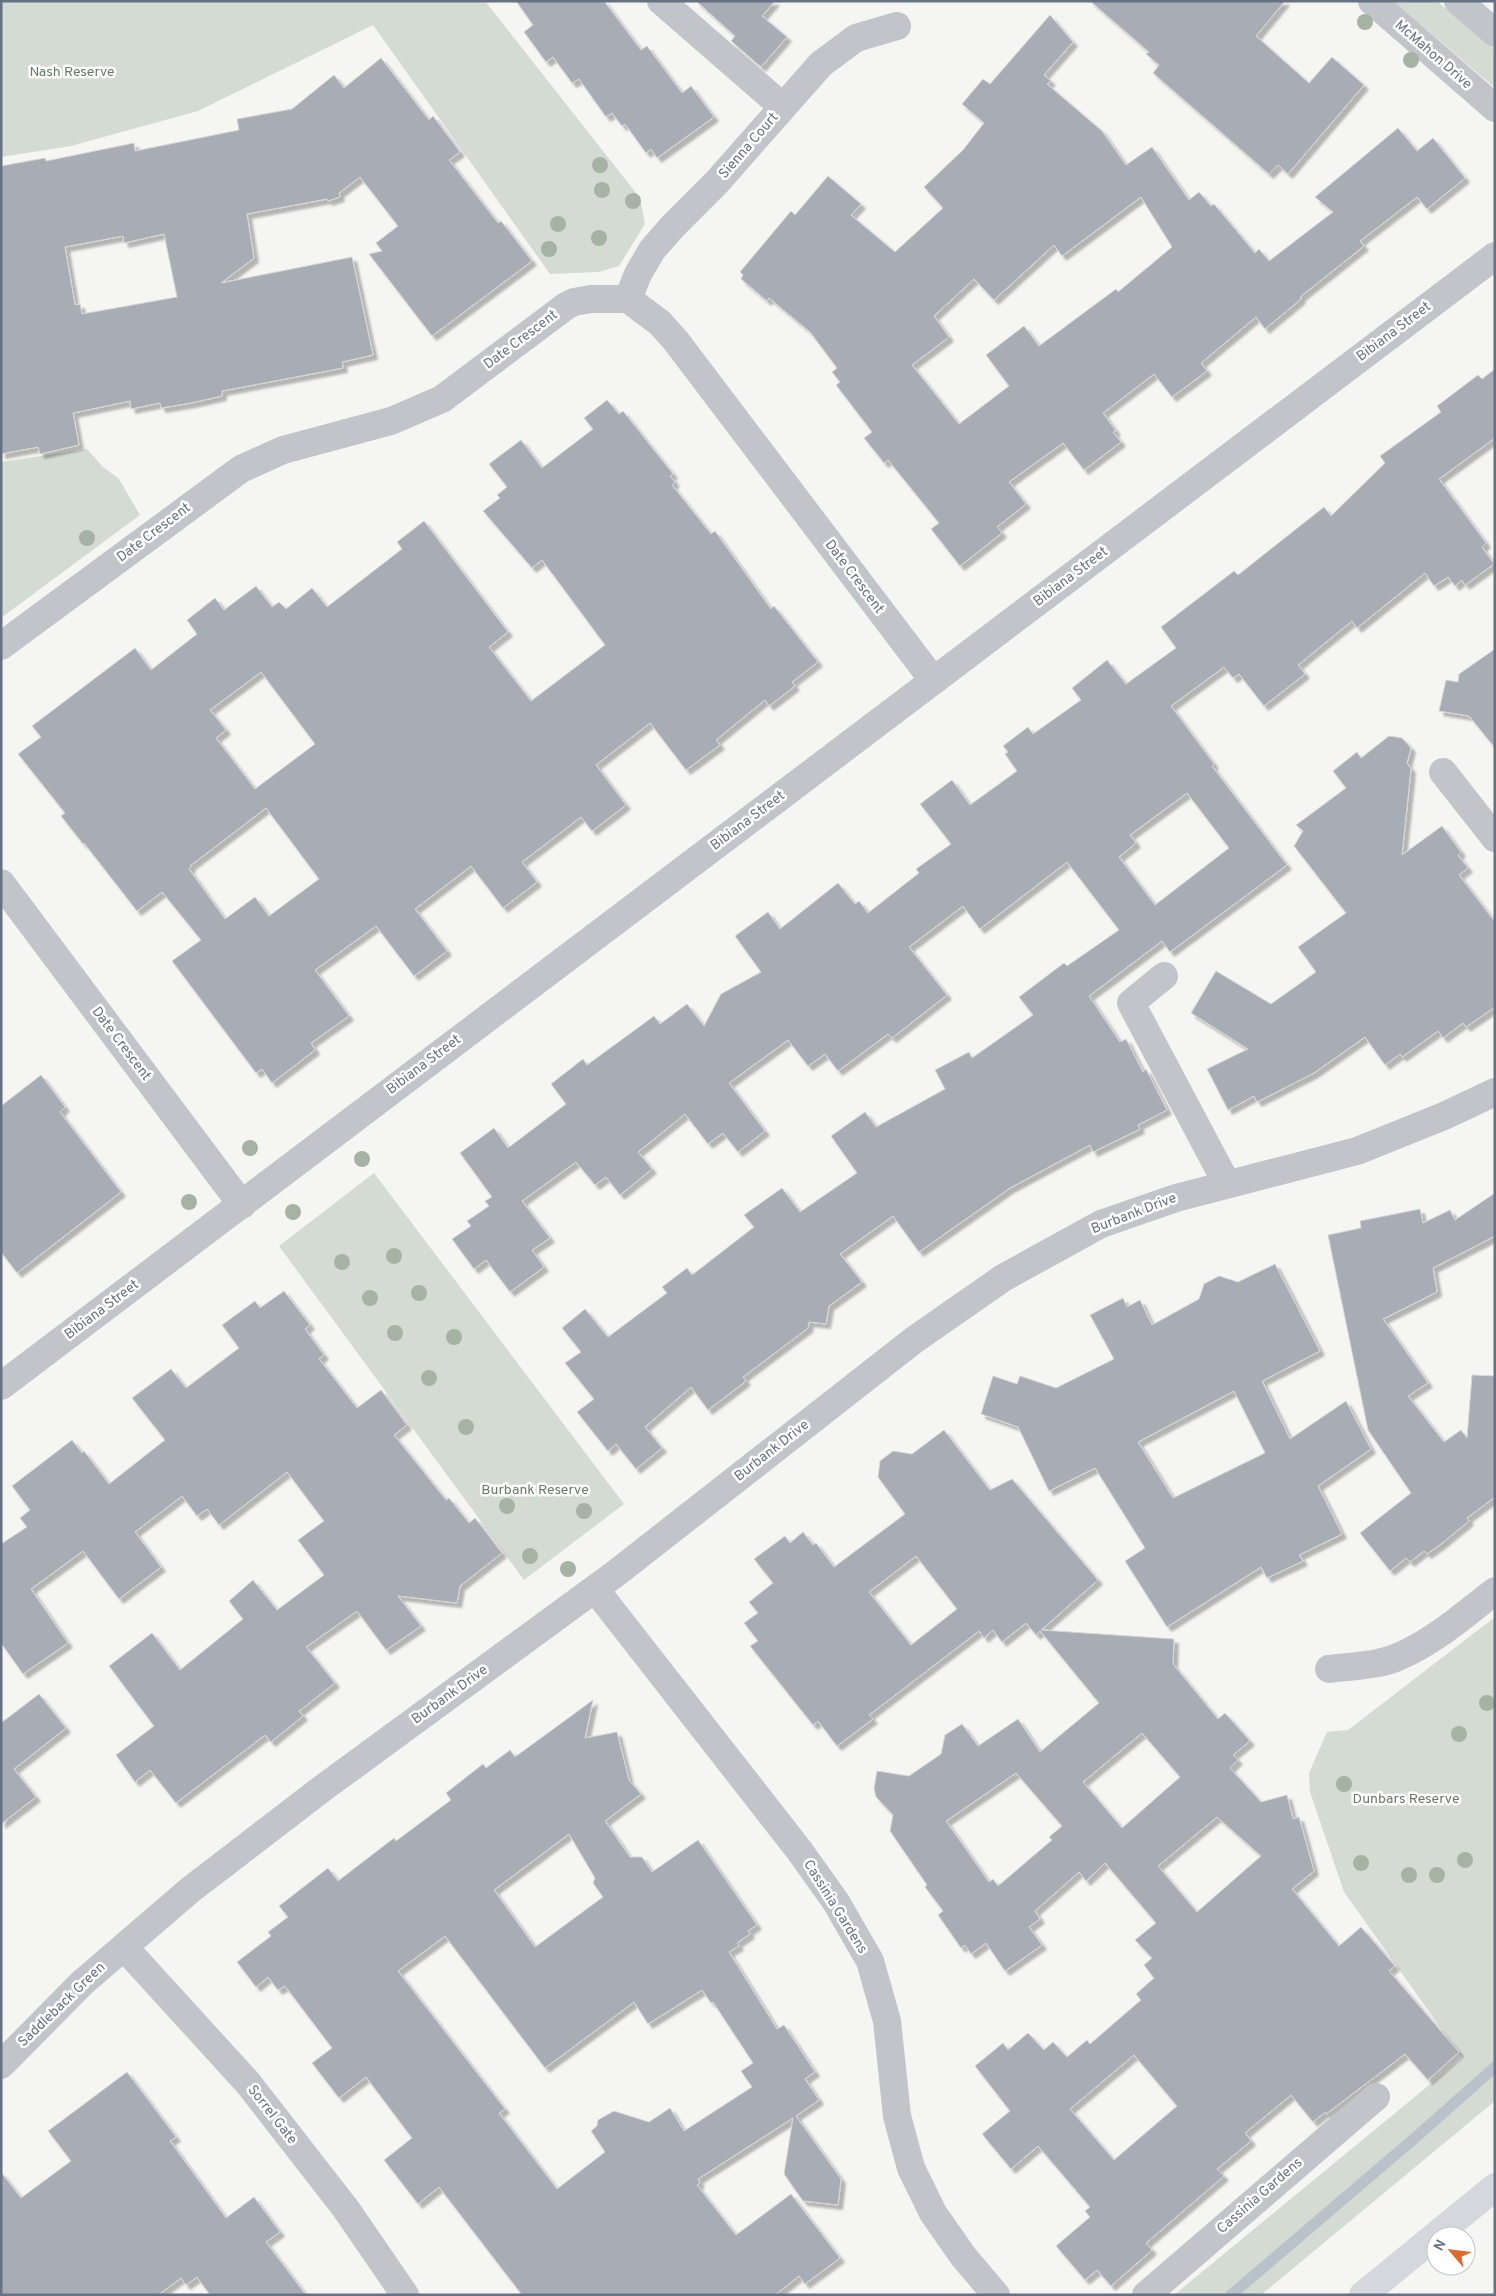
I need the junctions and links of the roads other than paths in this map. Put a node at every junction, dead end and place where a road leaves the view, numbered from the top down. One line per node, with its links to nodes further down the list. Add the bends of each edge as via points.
1 (661, 1): 6 (street)
2 (1372, 1): 7 (street, McMahon Drive)
3 (1458, 1): 5 (street)
4 (897, 26): 6 (street, Sienna Court, via 856,38 821,64)
5 (1495, 33)
6 (784, 107): 9 (street, Sienna Court, via 652,250)
7 (1495, 108)
8 (1495, 256): 11 (street, Bibiana Street)
9 (628, 299): 10 (street, Date Crescent, via 574,302 442,399 391,421 284,450 241,469); 11 (street, Date Crescent, via 660,323 676,341)
10 (1, 646)
11 (934, 680): 18 (street, Bibiana Street)
12 (1443, 772): 13 (street)
13 (1495, 838)
14 (1, 883): 18 (street, Date Crescent)
15 (1164, 976): 17 (street, via 1131,1003)
16 (1495, 1092): 17 (street, Burbank Drive, via 1357,1151)
17 (1227, 1184): 20 (street, Burbank Drive, via 1101,1224 1003,1278 914,1340)
18 (242, 1205): 19 (street, Bibiana Street)
19 (1, 1386)
20 (595, 1589): 23 (street, Burbank Drive, via 323,1788 190,1890); 28 (street, Cassinia Gardens, via 836,1902 870,1962 887,2020 897,2116 911,2168 933,2213)
21 (1495, 1591): 22 (street, via 1432,1638 1399,1657)
22 (1329, 1669)
23 (124, 1947): 24 (street, Saddleback Green, via 82,1983); 27 (street, Sorrel Gate, via 248,2084 346,2209)
24 (1, 2065)
25 (1376, 2097): 29 (street, Cassinia Gardens)
26 (1495, 2187): 30 (main road)
27 (405, 2295)
28 (996, 2295)
29 (1146, 2295)
30 (1363, 2295)

